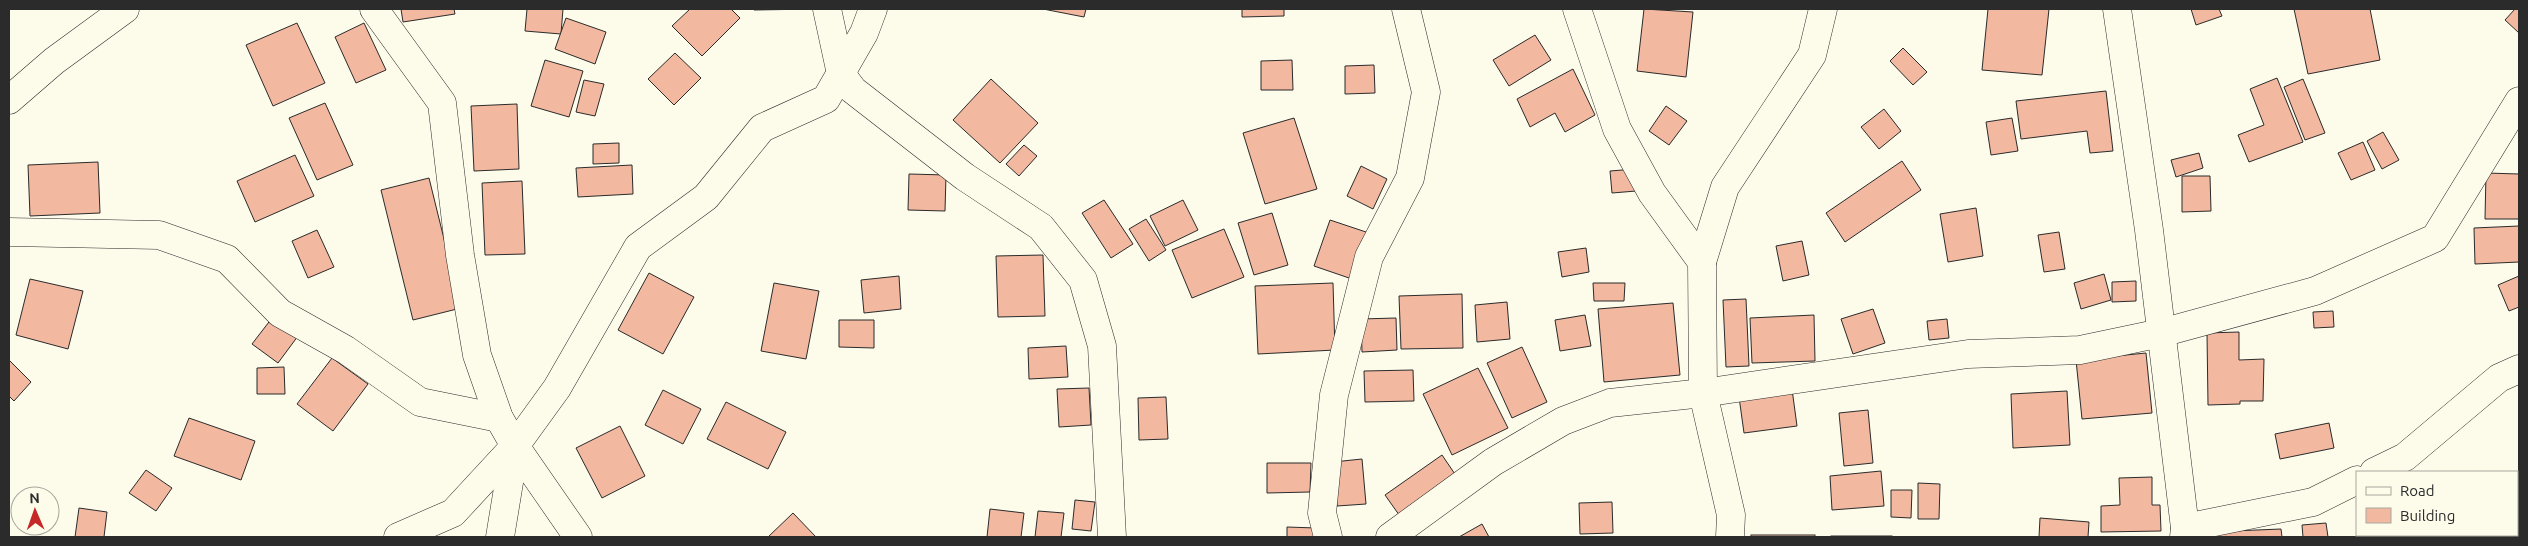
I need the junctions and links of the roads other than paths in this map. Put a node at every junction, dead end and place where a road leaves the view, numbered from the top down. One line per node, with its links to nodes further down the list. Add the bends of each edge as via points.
1 (125, 9): 10 (street, via 54,61)
2 (374, 9): 17 (street, via 442,104 460,256 477,355)
3 (827, 9): 9 (street)
4 (873, 9): 9 (street, via 864,33)
5 (1406, 9): 26 (street, via 1426,92 1410,178 1370,257 1334,395 1322,513)
6 (1577, 9): 13 (street, via 1617,129 1652,193)
7 (1823, 9): 13 (street, via 1812,55 1725,187)
8 (2117, 9): 14 (street)
9 (841, 74): 18 (street, via 826,99 762,128 706,197 638,247 557,388); 25 (street, via 853,90 964,177 1041,227 1083,280 1102,346)
10 (9, 100)
11 (2519, 101): 14 (street, via 2435,238 2315,291)
12 (9, 232): 17 (street, via 159,235 227,259 280,313 346,350 420,402)
13 (1702, 262): 16 (street)
14 (2161, 333): 16 (street, via 2080,350 1968,354); 21 (street)
15 (2519, 369): 19 (street, via 2500,378 2406,457)
16 (1703, 392): 27 (street, via 1610,403 1562,420 1493,462); 28 (street, via 1731,515)
17 (499, 418): 18 (street)
18 (515, 446): 22 (street, via 453,513); 23 (street); 24 (street)
19 (2376, 471)
20 (2356, 480): 21 (street, via 2313,502)
21 (2185, 533)
22 (398, 537)
23 (500, 537)
24 (578, 537)
25 (1112, 537)
26 (1328, 537)
27 (1390, 537)
28 (1730, 537)

